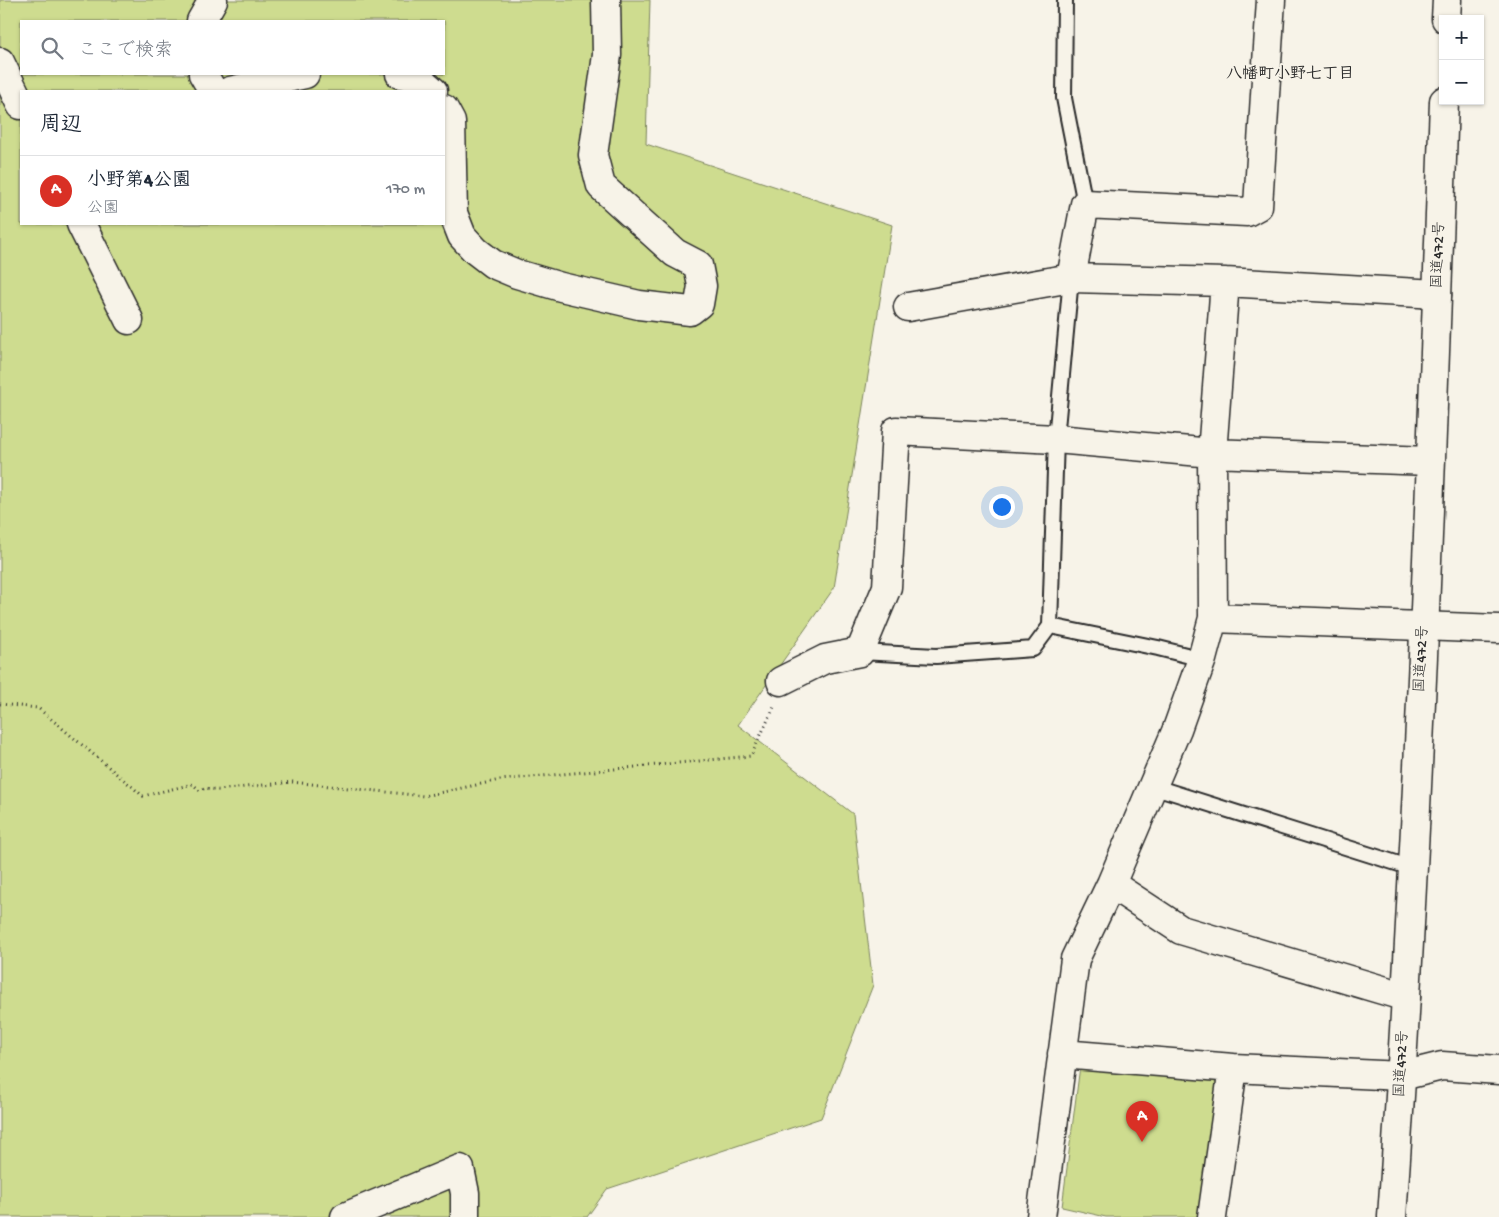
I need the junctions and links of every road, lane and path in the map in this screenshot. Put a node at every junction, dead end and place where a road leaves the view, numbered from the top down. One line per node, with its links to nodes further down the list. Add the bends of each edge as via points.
1 (213, 0): 7 (main road)
2 (606, 0): 17 (main road, via 607,55 593,155 601,186 675,253 698,265 702,286 699,304 690,310 638,305 561,287 493,264 462,236 453,213 451,122)
3 (1065, 0): 18 (lane, via 1064,98)
4 (1271, 0): 18 (main road, via 1258,206 1247,212)
5 (1447, 0): 6 (main road)
6 (1446, 15)
7 (202, 20)
8 (0, 62): 15 (main road)
9 (204, 75): 12 (main road)
10 (301, 75): 13 (main road)
11 (406, 75): 14 (main road, via 417,77)
12 (212, 90)
13 (234, 90)
14 (432, 90)
15 (20, 103)
16 (1444, 105): 22 (main road, 国道472号)
17 (445, 110)
18 (1085, 204): 20 (main road)
19 (82, 225): 24 (main road)
20 (1071, 278): 21 (main road); 23 (main road); 25 (lane)
21 (1225, 282): 22 (main road); 26 (main road)
22 (1437, 294): 27 (main road, 国道472号)
23 (908, 307)
24 (129, 320)
25 (1056, 439): 26 (main road); 29 (lane); 32 (main road, via 896,431 887,587)
26 (1212, 453): 27 (main road); 28 (main road)
27 (1430, 461): 30 (main road, 国道472号)
28 (1213, 618): 30 (main road); 33 (main road)
29 (1050, 626): 32 (lane, via 1033,649 936,656); 33 (lane)
30 (1423, 627): 31 (main road); 37 (main road, 国道472号)
31 (1499, 629)
32 (860, 652): 34 (main road, via 825,659)
33 (1202, 658): 36 (main road, via 1177,729)
34 (781, 681): 35 (path, via 772,714 751,756 500,780 424,796 292,782 200,791 192,784 143,796 38,708)
35 (0, 704)
36 (1152, 786): 37 (lane); 38 (main road)
37 (1412, 868): 39 (main road, 国道472号)
38 (1110, 884): 39 (main road, via 1182,930); 40 (main road, via 1075,959)
39 (1406, 997): 43 (main road, 国道472号)
40 (1062, 1054): 41 (main road); 46 (main road)
41 (1233, 1068): 43 (main road); 47 (main road)
42 (1499, 1070): 43 (main road, via 1442,1066)
43 (1402, 1076): 48 (main road, 国道472号)
44 (344, 1217): 45 (main road, via 460,1169 465,1193)
45 (464, 1217)
46 (1041, 1217)
47 (1212, 1217)
48 (1392, 1217)

